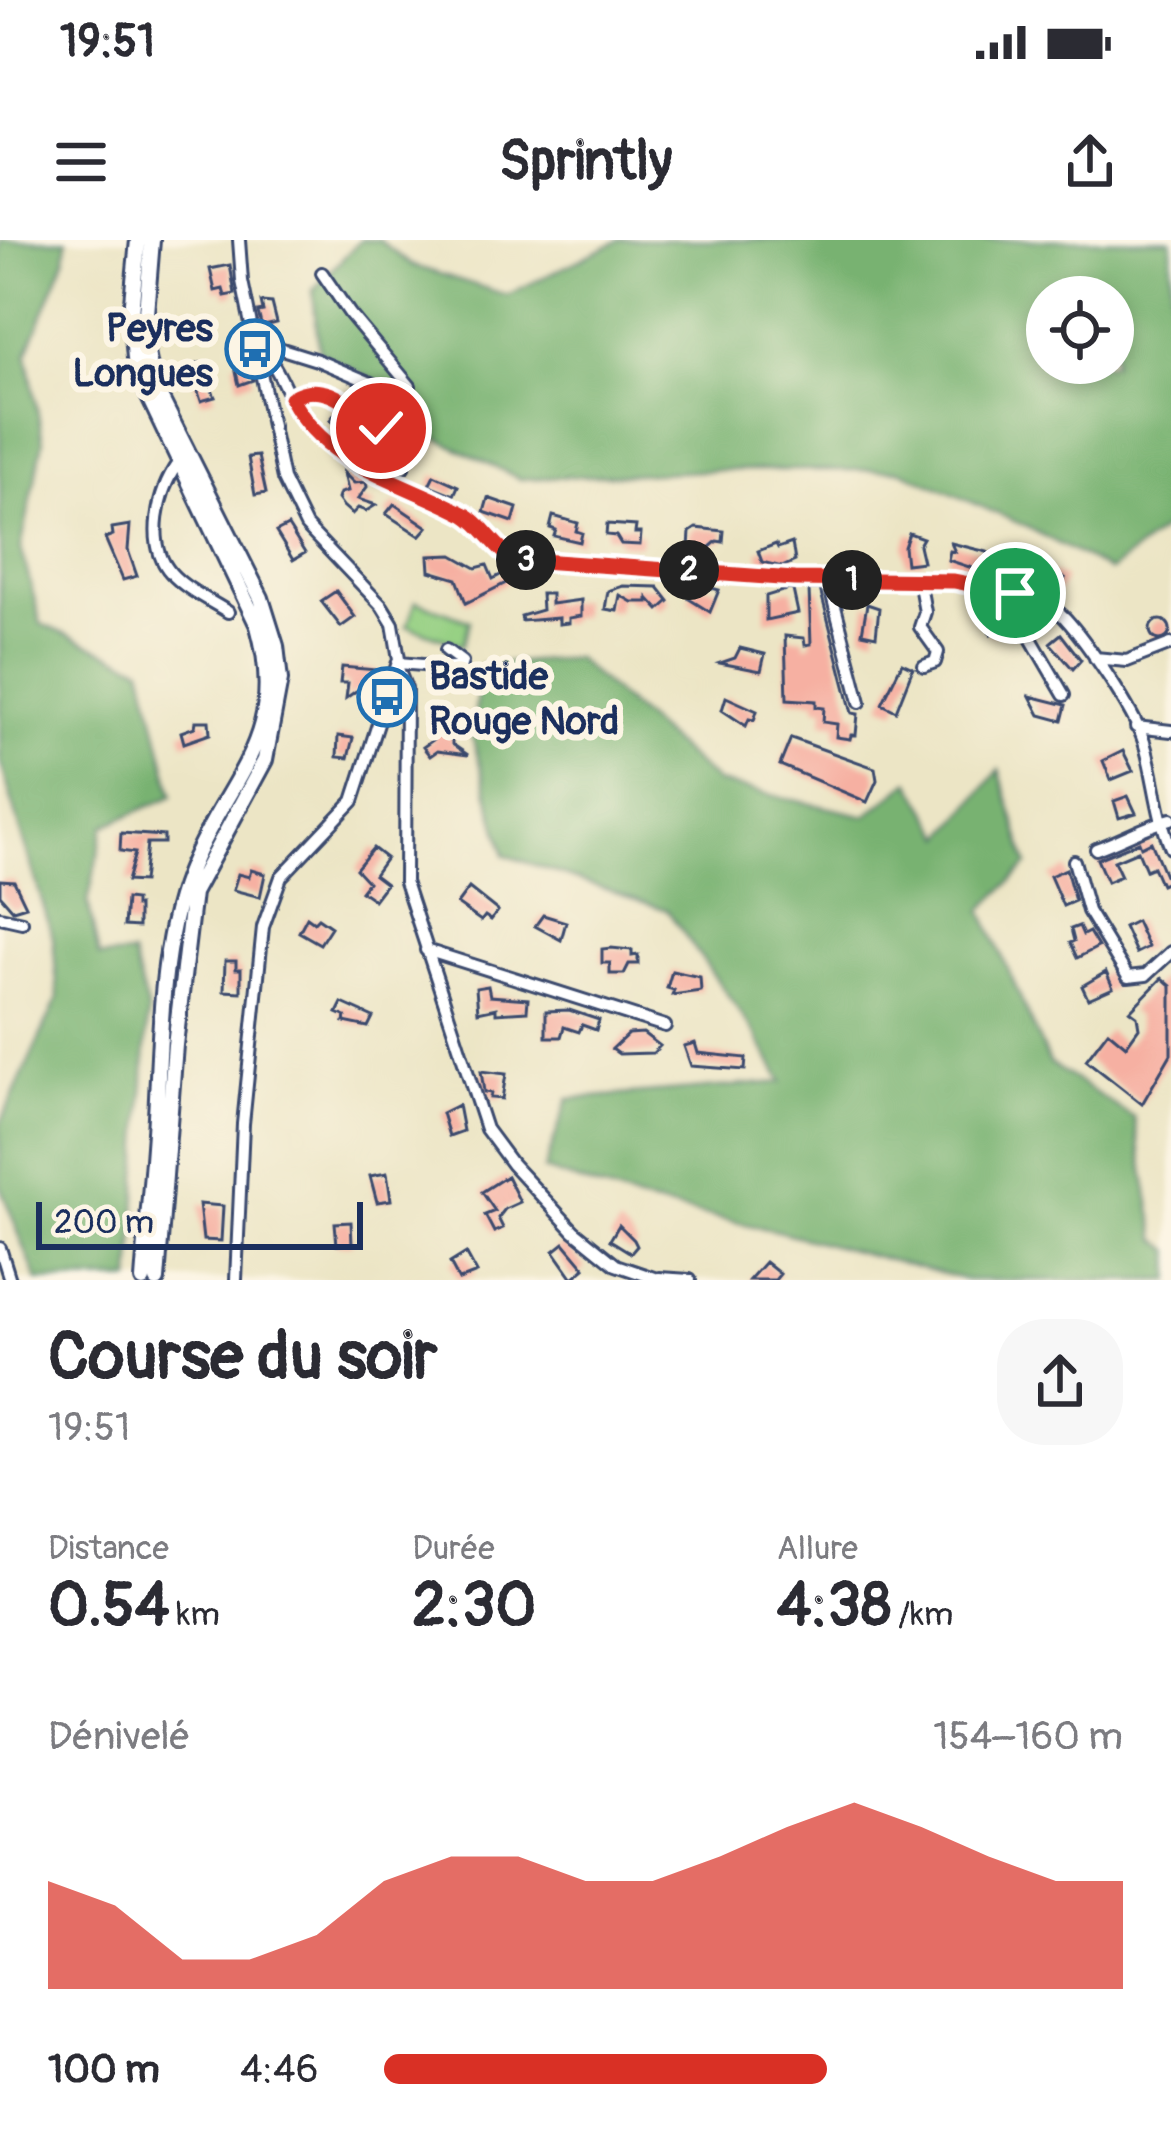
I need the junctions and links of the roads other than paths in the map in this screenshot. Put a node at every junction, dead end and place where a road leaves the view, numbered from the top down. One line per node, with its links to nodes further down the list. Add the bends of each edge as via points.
1 (139, 240): 8 (main road, via 131,312 136,370)
2 (152, 240): 36 (main road, via 144,338 153,383 261,598 280,680 265,760 193,893)
3 (239, 240): 5 (street)
4 (322, 274): 5 (street, via 410,386 398,394)
5 (253, 340): 6 (street)
6 (256, 358): 7 (street, via 270,360); 17 (street, via 296,510 382,606)
7 (291, 398): 9 (street, via 328,392 381,428 406,458); 10 (street, via 322,438 370,472 470,517 513,559)
8 (178, 463): 13 (street, via 166,480 156,532 161,556 172,575); 35 (main road, via 258,626 267,684 252,758 192,863 176,918)
9 (404, 467)
10 (828, 580): 11 (street); 20 (street)
11 (919, 580): 12 (street); 18 (street, via 920,627 938,652)
12 (1015, 593): 16 (street, via 1064,616); 19 (street)
13 (229, 612)
14 (1171, 644): 16 (street, via 1126,661)
15 (446, 650): 17 (street, via 460,668)
16 (1095, 658): 21 (street)
17 (398, 664): 29 (street, via 406,689 405,881); 37 (street, via 353,801 292,863 270,899 243,1124)
18 (924, 666)
19 (1064, 694)
20 (860, 702)
21 (1136, 727): 22 (street); 23 (street)
22 (1171, 730)
23 (1165, 821): 24 (street); 25 (street)
24 (1171, 848)
25 (1096, 849)
26 (1073, 861): 30 (street, via 1088,911 1128,977 1146,975)
27 (0, 917): 28 (street)
28 (22, 922)
29 (426, 950): 31 (street); 33 (street, via 485,1129 574,1231 616,1265)
30 (1171, 952)
31 (665, 1026)
32 (0, 1248): 34 (street)
33 (660, 1279): 38 (street)
34 (10, 1280)
35 (143, 1280)
36 (157, 1280)
37 (236, 1280)
38 (690, 1280)

